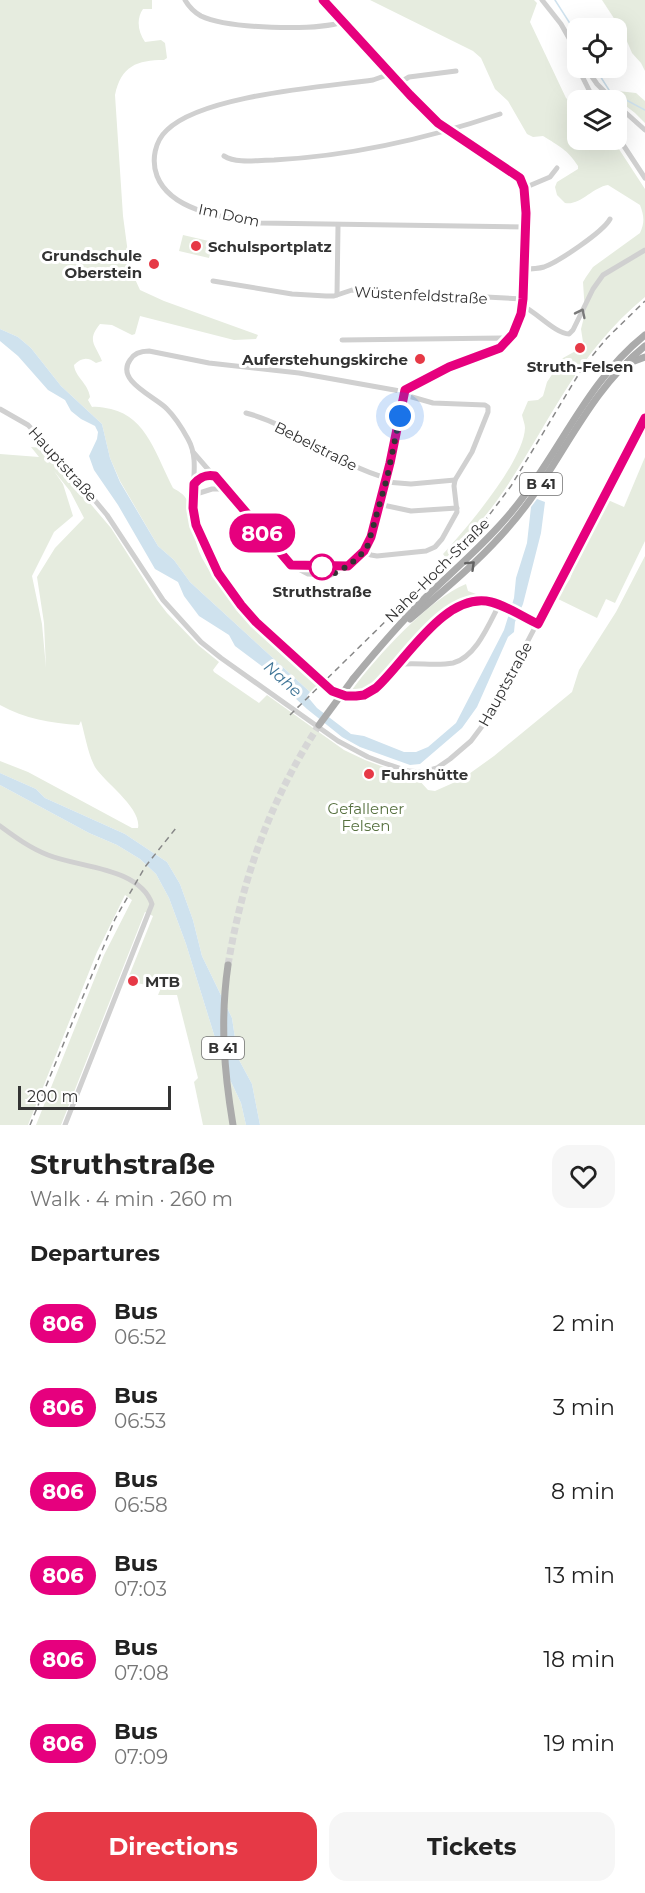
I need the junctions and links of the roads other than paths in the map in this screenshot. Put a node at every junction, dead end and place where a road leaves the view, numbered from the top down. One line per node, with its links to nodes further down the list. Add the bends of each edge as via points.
1 (185, 0): 4 (street, via 201,15 230,23 328,26)
2 (323, 0): 4 (street)
3 (542, 0): 5 (street)
4 (343, 22): 7 (street)
5 (567, 35)
6 (456, 71): 9 (street, via 409,77)
7 (390, 74): 9 (street); 21 (street, Im Dom, via 380,79 215,106 173,124 158,143 154,158 157,177 169,194 183,204 221,217 260,223)
8 (593, 78): 10 (street)
9 (399, 83): 13 (street)
10 (603, 90)
11 (500, 114): 13 (street)
12 (627, 114): 14 (street)
13 (447, 130): 16 (street, via 404,143 339,154 256,160); 19 (street, via 518,175)
14 (645, 130)
15 (627, 150): 18 (street)
16 (224, 156)
17 (557, 168): 19 (street, via 550,177)
18 (645, 178)
19 (524, 188): 22 (street)
20 (610, 219): 24 (street, via 596,234 552,263)
21 (338, 226): 22 (street, Im Dom); 26 (street)
22 (525, 227): 24 (street)
23 (645, 250): 27 (street, one-way to 23, via 562,333 569,334 603,275)
24 (524, 269): 27 (street)
25 (213, 281): 26 (street, Wüstenfeldstraße, via 292,294)
26 (338, 295): 27 (street, Wüstenfeldstraße, via 352,290)
27 (523, 303): 30 (street)
28 (645, 335): 50 (main road, Nahe-Hoch-Straße / B 41, via 597,384 511,512)
29 (342, 340): 30 (street)
30 (508, 340): 34 (street, via 500,348 449,367)
31 (645, 346): 33 (main road, Nahe-Hoch-Straße / B 41)
32 (645, 357): 33 (main road)
33 (624, 365): 50 (main road, Nahe-Hoch-Straße / B 41, one-way to 33, via 451,584 514,521 590,405)
34 (405, 393): 38 (street, via 149,351 134,355 127,369 130,380 169,410); 40 (street); 41 (street, via 433,403 488,407 477,441)
35 (0, 409): 49 (street, Hauptstraße, via 36,432 80,482 116,526 163,600 201,642 338,741 368,757 416,772 429,771 450,759 486,721)
36 (246, 413): 40 (street, Bebelstraße)
37 (645, 417): 49 (street, Hauptstraße)
38 (193, 452): 39 (street); 42 (street)
39 (215, 476): 42 (street, via 202,477); 43 (street)
40 (386, 480): 41 (street, Bebelstraße, via 411,484); 45 (street)
41 (455, 480): 46 (street)
42 (194, 484): 44 (street)
43 (225, 489): 44 (street); 47 (street, via 281,555 303,572 331,575)
44 (194, 495): 51 (street, via 196,525 231,593 256,622 327,687 346,696 364,695)
45 (378, 504): 46 (street, via 411,511); 47 (street)
46 (457, 508): 47 (street, via 456,517 431,549 377,556)
47 (364, 551)
48 (501, 606): 49 (street); 51 (street, via 476,601 454,609); 51 (street, via 481,638 456,662)
49 (538, 624)
50 (392, 634): 52 (main road, B 41, bridge, via 352,679)
51 (400, 662)
52 (319, 725)
53 (0, 826): 55 (street, via 48,855 110,872 140,885 153,904)
54 (228, 965): 56 (main road, B 41, via 223,1052)
55 (65, 1125)
56 (233, 1125)

